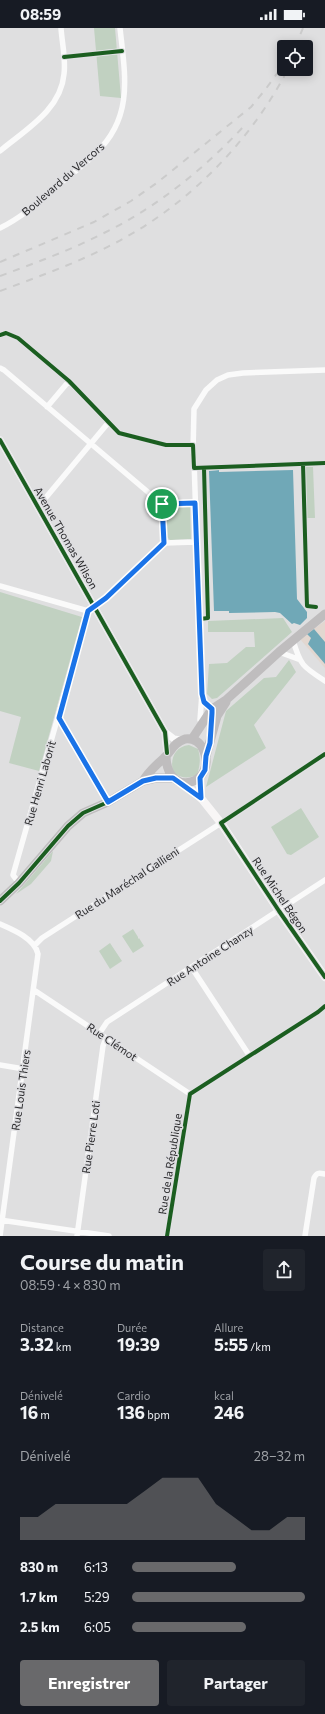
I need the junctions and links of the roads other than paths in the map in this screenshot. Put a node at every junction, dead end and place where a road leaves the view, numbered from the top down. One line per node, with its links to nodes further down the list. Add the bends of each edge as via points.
1 (61, 28): 4 (street)
2 (120, 28): 3 (street, Boulevard du Vercors)
3 (122, 51): 4 (street); 6 (street, Boulevard du Vercors, via 124,103 110,137 96,153 37,203)
4 (64, 57): 5 (street, via 63,82 56,101)
5 (0, 151)
6 (0, 228)
7 (0, 334): 10 (street, via 13,334)
8 (0, 368): 11 (street)
9 (325, 370): 12 (street, via 243,373 222,377 206,390 194,409 193,449 166,446 119,433)
10 (69, 381): 11 (street); 12 (street)
11 (47, 406): 14 (street)
12 (108, 423): 14 (street)
13 (0, 440): 18 (street, Avenue Thomas Wilson)
14 (91, 444): 17 (street); 18 (street)
15 (194, 460): 16 (street)
16 (195, 503): 17 (street); 19 (street)
17 (162, 504): 20 (street)
18 (38, 507): 22 (street, Avenue Thomas Wilson)
19 (196, 542): 20 (street); 29 (street)
20 (164, 543): 22 (street, via 106,598)
21 (0, 586): 23 (street)
22 (94, 606): 23 (street); 34 (street, Avenue Thomas Wilson)
23 (88, 611): 32 (street, Rue Henri Laborit)
24 (325, 614): 25 (main road)
25 (294, 639): 26 (main road); 27 (street)
26 (279, 652): 27 (street); 30 (main road)
27 (298, 659): 28 (street)
28 (325, 681)
29 (202, 694): 31 (street, via 204,702); 33 (street)
30 (226, 700): 31 (main road); 37 (main road, via 217,716)
31 (212, 709): 33 (main road); 37 (street)
32 (59, 718): 46 (street); 49 (street, Rue Henri Laborit, via 13,875)
33 (202, 722): 35 (main road)
34 (164, 732): 36 (street, via 174,739); 39 (street, Avenue Thomas Wilson)
35 (192, 739): 36 (main road); 40 (main road, via 200,744)
36 (181, 740): 39 (main road)
37 (210, 743): 40 (main road)
38 (325, 754): 47 (street, Rue du Maréchal Gallieni)
39 (167, 755): 41 (main road, via 167,767); 43 (main road, via 148,772)
40 (206, 756): 42 (main road, via 205,770)
41 (173, 778): 43 (main road); 44 (main road)
42 (200, 778): 44 (main road); 45 (main road)
43 (143, 781): 46 (main road)
44 (183, 783): 45 (main road, Rue Michel Bégon)
45 (201, 798): 47 (main road, Rue Michel Bégon)
46 (108, 802): 49 (main road, via 83,813 64,830)
47 (221, 822): 51 (main road, Rue Michel Bégon); 53 (street, Rue du Maréchal Gallieni)
48 (325, 880): 51 (street, Rue Antoine Chanzy)
49 (19, 883): 50 (main road)
50 (0, 901)
51 (279, 911): 54 (street, Rue Antoine Chanzy); 55 (main road, Rue Michel Bégon)
52 (0, 924): 53 (street)
53 (35, 945): 56 (street, Rue Louis Thiers, via 38,954)
54 (192, 968): 60 (street, Rue Antoine Chanzy, via 107,1022); 62 (street)
55 (325, 977)
56 (34, 990): 60 (street, Rue Clémot); 64 (street, Rue Louis Thiers)
57 (325, 1006): 59 (street)
58 (325, 1011): 59 (street)
59 (318, 1012): 62 (street)
60 (99, 1034): 61 (street, Rue Clémot)
61 (106, 1038): 65 (street, Rue Clémot); 68 (street, Rue Pierre Loti)
62 (249, 1055): 65 (street)
63 (0, 1065): 64 (street)
64 (24, 1068): 67 (street, Rue Louis Thiers)
65 (190, 1094): 71 (street, Rue de la République)
66 (325, 1174): 72 (street, via 319,1173 314,1178)
67 (1, 1220): 68 (street); 69 (street, Rue Louis Thiers)
68 (78, 1234): 70 (street)
69 (0, 1236)
70 (109, 1236)
71 (167, 1236)
72 (305, 1236)

